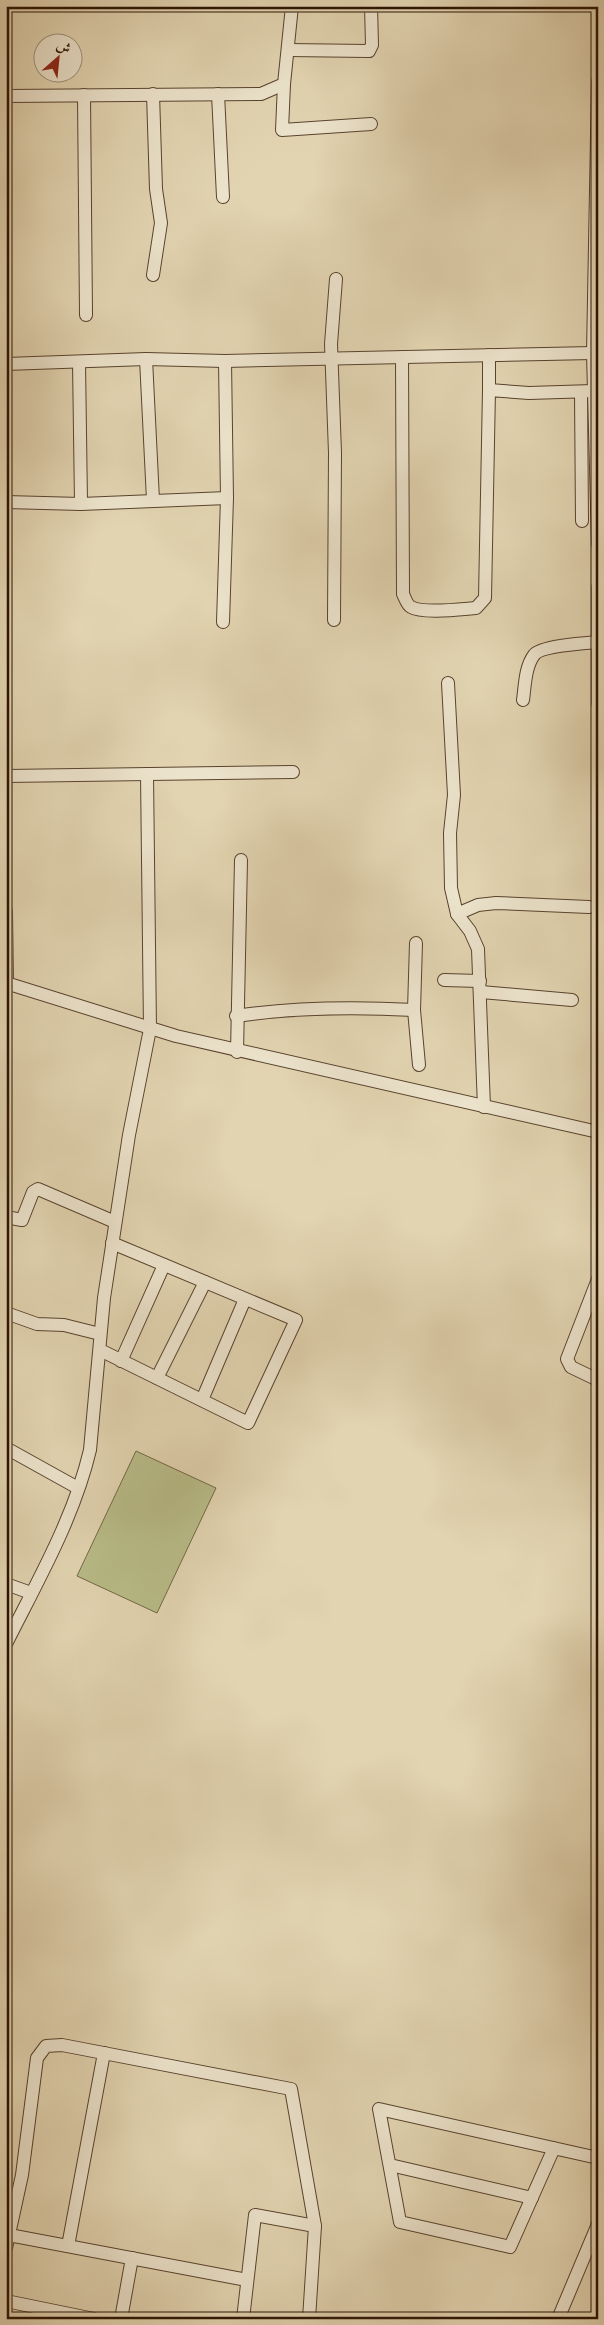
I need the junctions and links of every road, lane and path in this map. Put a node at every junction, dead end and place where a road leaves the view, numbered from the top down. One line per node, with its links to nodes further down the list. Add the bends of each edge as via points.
1 (292, 6): 3 (street)
2 (371, 6): 3 (street, via 372,45 369,50)
3 (288, 50): 5 (street)
4 (598, 81): 10 (street)
5 (284, 84): 7 (street, via 260,94); 11 (street, via 282,130)
6 (154, 94): 7 (street); 8 (street); 15 (street, via 160,223)
7 (218, 94): 13 (street)
8 (84, 95): 9 (street); 18 (street)
9 (6, 96)
10 (598, 101): 12 (street)
11 (371, 124)
12 (597, 175): 14 (street)
13 (223, 197)
14 (597, 238): 17 (street)
15 (153, 275)
16 (336, 279): 22 (street)
17 (596, 302): 19 (street)
18 (86, 314)
19 (593, 353): 20 (street); 28 (street)
20 (489, 355): 21 (street); 27 (street)
21 (402, 357): 22 (street); 27 (street, via 403,594 412,608 476,608 485,598)
22 (331, 358): 24 (street); 36 (street)
23 (146, 360): 24 (street); 25 (street); 30 (street)
24 (225, 361): 29 (street)
25 (79, 362): 26 (street); 32 (street)
26 (6, 364)
27 (489, 390): 28 (street)
28 (591, 394): 33 (street); 34 (street)
29 (227, 498): 30 (street); 37 (street)
30 (153, 500): 32 (street)
31 (6, 502): 32 (street)
32 (80, 504)
33 (582, 521)
34 (598, 544)
35 (598, 587): 38 (street)
36 (334, 620)
37 (223, 622)
38 (597, 642): 40 (street, via 542,649 534,654); 41 (street)
39 (448, 683): 48 (street, via 454,795 450,833 451,888)
40 (523, 700)
41 (598, 703)
42 (293, 772): 43 (street)
43 (147, 774): 44 (street); 56 (street)
44 (6, 776)
45 (241, 860): 55 (street)
46 (589, 907): 48 (street, via 496,902)
47 (6, 911): 51 (street)
48 (457, 914): 52 (street, via 478,949)
49 (416, 944): 54 (street)
50 (444, 980): 52 (street)
51 (7, 983): 56 (street)
52 (480, 986): 53 (street); 59 (street)
53 (572, 1000)
54 (414, 1010): 55 (street, via 298,1008); 58 (street)
55 (236, 1016): 57 (street)
56 (150, 1029): 57 (street); 62 (street, via 134,1101)
57 (237, 1052): 59 (street)
58 (419, 1065)
59 (484, 1107): 60 (street)
60 (598, 1132)
61 (6, 1217): 62 (street, via 22,1220 33,1192 38,1189)
62 (115, 1222): 63 (street)
63 (112, 1243): 64 (street); 69 (street)
64 (164, 1265): 66 (street); 71 (street)
65 (598, 1279): 73 (street, via 567,1359 571,1367)
66 (205, 1282): 67 (street); 72 (street)
67 (245, 1299): 74 (street); 74 (street, via 296,1320 248,1423)
68 (6, 1313): 69 (street, via 37,1324 64,1325)
69 (100, 1334): 70 (street)
70 (100, 1350): 71 (street); 76 (street, via 90,1450)
71 (121, 1361): 72 (street)
72 (157, 1378): 74 (street)
73 (598, 1380)
74 (202, 1400)
75 (6, 1448): 76 (street)
76 (78, 1488): 78 (street)
77 (6, 1584): 78 (street)
78 (31, 1593): 79 (street)
79 (6, 1644)
80 (104, 2054): 86 (street, via 291,2089); 87 (street, via 62,2045 46,2046 37,2058 22,2175); 88 (street)
81 (554, 2148): 82 (street); 83 (street, via 380,2109); 84 (street)
82 (598, 2158)
83 (390, 2165): 84 (street); 84 (street, via 400,2222 510,2247)
84 (532, 2198)
85 (598, 2224): 97 (street)
86 (314, 2226): 90 (street, via 255,2215); 96 (street)
87 (8, 2242): 88 (street)
88 (68, 2246): 89 (street)
89 (132, 2258): 90 (street); 94 (street)
90 (247, 2280): 95 (street)
91 (6, 2301): 92 (street)
92 (52, 2315): 93 (street)
93 (94, 2319)
94 (121, 2319)
95 (243, 2319)
96 (309, 2319)
97 (558, 2319)

